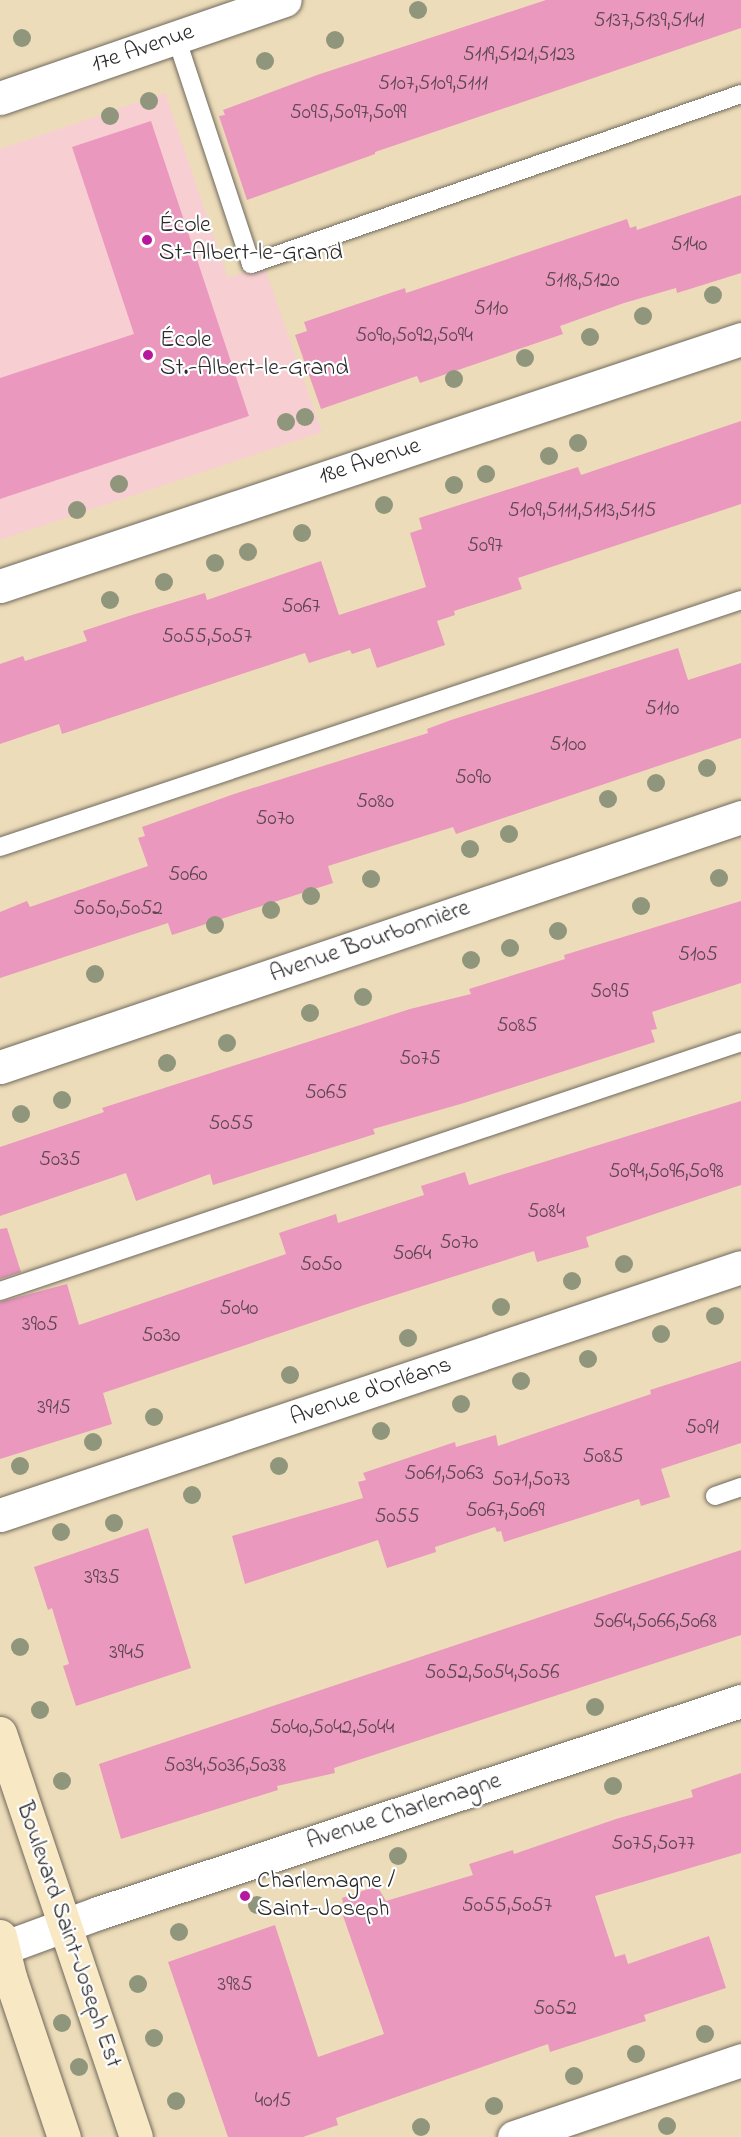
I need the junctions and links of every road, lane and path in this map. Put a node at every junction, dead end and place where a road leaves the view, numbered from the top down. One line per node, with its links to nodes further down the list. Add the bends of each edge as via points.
1 (285, 0): 2 (street, 17e Avenue)
2 (176, 38): 3 (lane, via 251,264); 4 (street, 17e Avenue)
3 (741, 94)
4 (0, 98)
5 (741, 339): 6 (street, 18e Avenue)
6 (0, 586)
7 (741, 600): 9 (lane)
8 (741, 817): 11 (street, Avenue Bourbonnière)
9 (0, 847)
10 (741, 1042): 13 (lane)
11 (0, 1066)
12 (741, 1267): 16 (street, Avenue d'Orléans)
13 (0, 1292)
14 (741, 1487): 15 (lane)
15 (715, 1496)
16 (0, 1515)
17 (741, 1701): 19 (street, Avenue Charlemagne)
18 (0, 1733): 19 (main road, Boulevard Saint-Joseph Est)
19 (64, 1925): 20 (street, Avenue Charlemagne); 23 (main road, Boulevard Saint-Joseph Est)
20 (1, 1944): 22 (main road)
21 (741, 2060): 24 (street)
22 (64, 2137)
23 (136, 2137)
24 (514, 2137)

